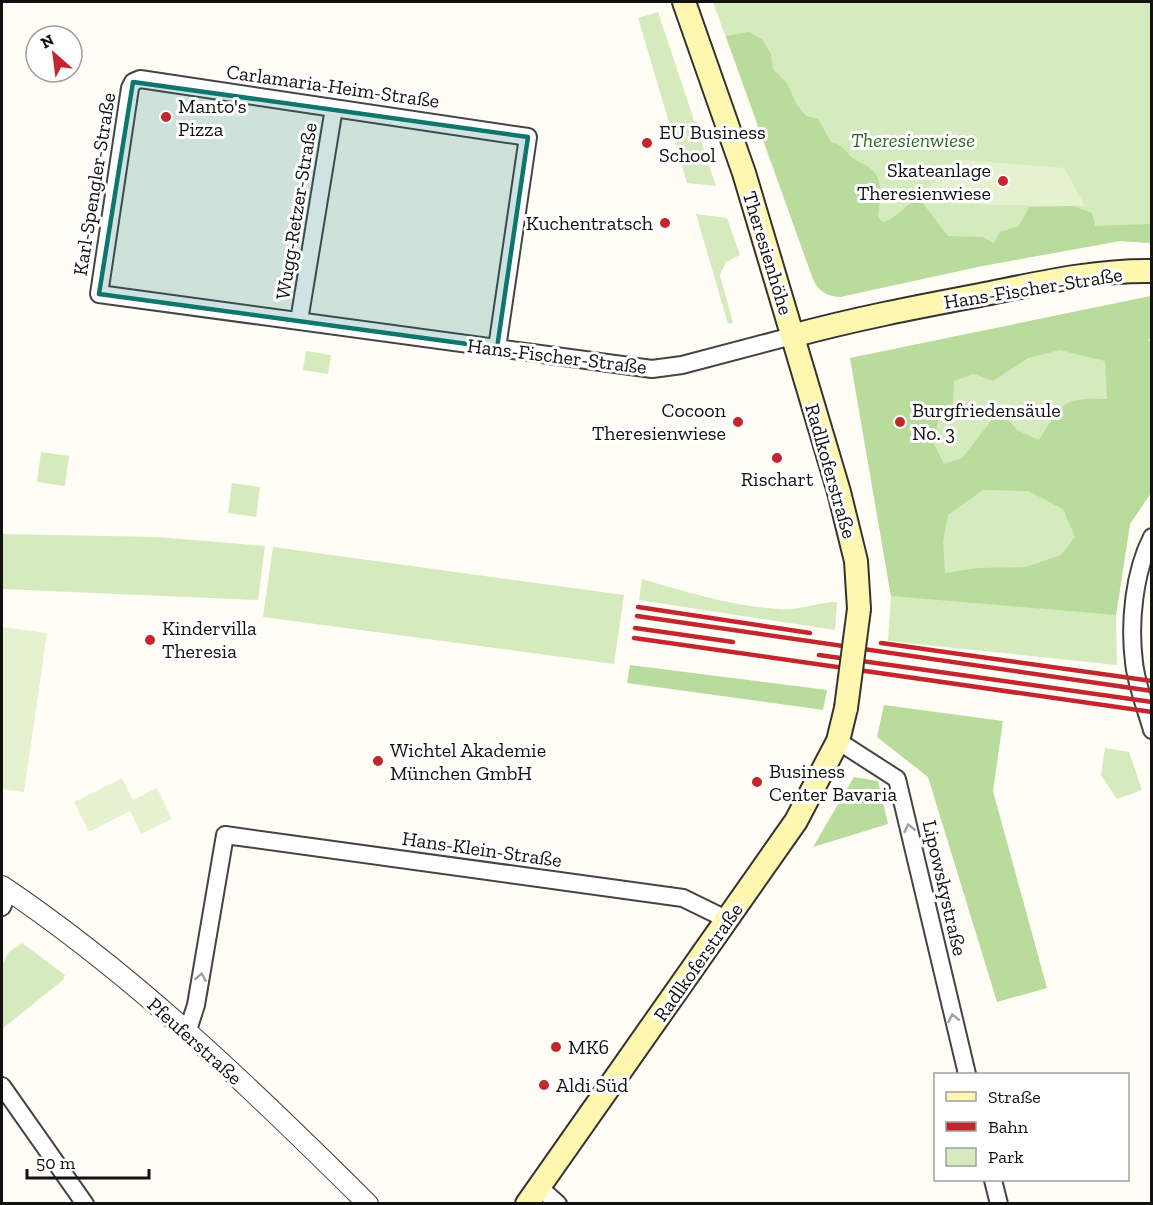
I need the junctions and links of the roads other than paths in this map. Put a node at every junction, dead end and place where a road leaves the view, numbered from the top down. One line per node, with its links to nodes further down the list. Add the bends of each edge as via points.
1 (684, 2): 7 (main road, Theresienhöhe, via 744,173)
2 (133, 82): 3 (street, Carlamaria-Heim-Straße, via 140,79); 5 (street, Karl-Spengler-Straße)
3 (334, 108): 6 (street, Wugg-Retzer-Straße); 8 (street, Carlamaria-Heim-Straße, via 528,137)
4 (1152, 271): 7 (main road, Hans-Fischer-Straße, via 1109,272 1035,284 845,321)
5 (99, 294): 6 (street, Hans-Fischer-Straße)
6 (299, 321): 8 (street, Hans-Fischer-Straße)
7 (792, 336): 8 (street, Hans-Fischer-Straße, via 652,369); 11 (main road, Radlkoferstraße, bridge, via 856,561 860,609)
8 (497, 348)
9 (1152, 537): 10 (street, via 1140,571 1134,616 1134,662)
10 (1152, 730)
11 (838, 741): 13 (main road, Radlkoferstraße, via 796,821); 15 (street, Lipowskystraße, one-way to 11, via 897,779)
12 (4, 895): 14 (street, Pfeuferstraße, via 91,952)
13 (728, 920): 14 (street, Hans-Klein-Straße, one-way to 13, via 196,1005 225,835 683,898); 18 (main road, Radlkoferstraße)
14 (187, 1034): 20 (street, Pfeuferstraße, via 323,1156)
15 (967, 1073)
16 (2, 1086): 19 (street)
17 (994, 1181): 22 (street)
18 (533, 1196): 21 (street)
19 (85, 1203)
20 (368, 1203)
21 (558, 1203)
22 (999, 1203)

